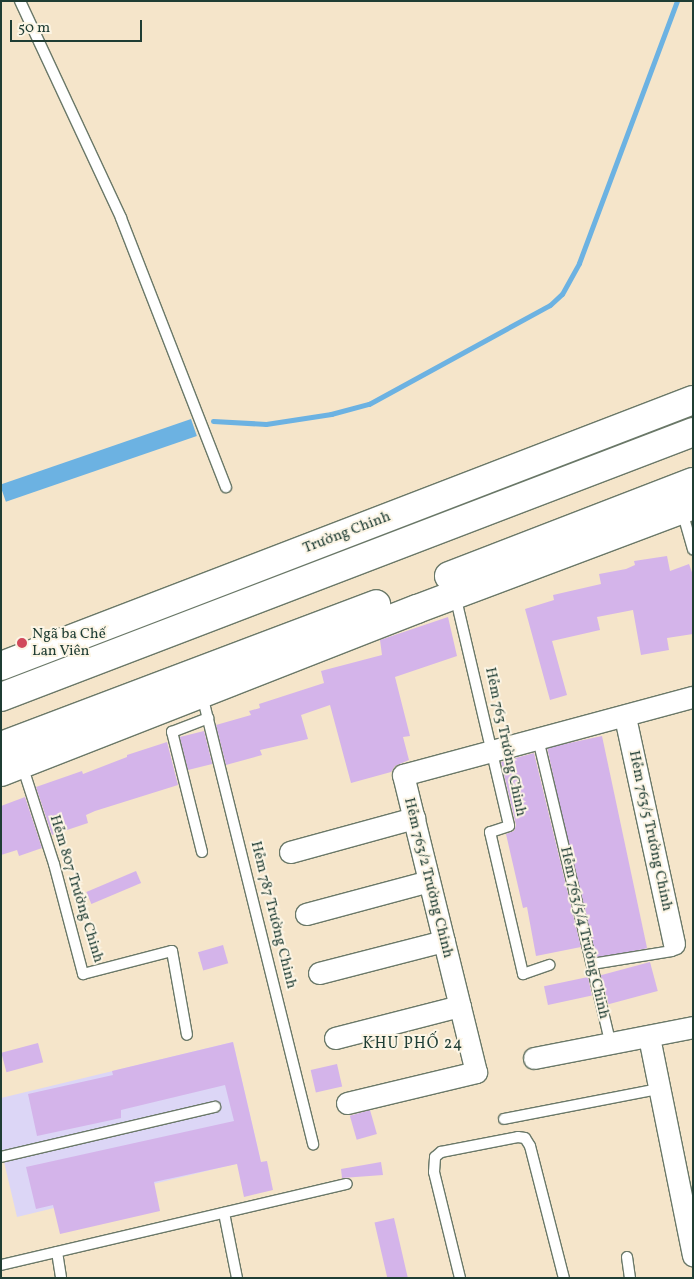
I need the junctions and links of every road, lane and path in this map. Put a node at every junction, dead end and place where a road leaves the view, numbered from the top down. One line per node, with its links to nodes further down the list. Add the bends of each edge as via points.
1 (20, 1): 7 (lane, via 121,218)
2 (693, 400): 4 (main road, Trường Chinh)
3 (693, 432): 6 (main road, Trường Chinh)
4 (504, 473): 6 (main road); 11 (main road, Trường Chinh)
5 (693, 482): 17 (main road)
6 (556, 486): 12 (main road, Trường Chinh)
7 (226, 487)
8 (687, 508): 9 (lane); 10 (main road)
9 (693, 549)
10 (455, 594): 14 (main road); 18 (lane, Hẻm 763 Trường Chinh)
11 (1, 666)
12 (1, 697)
13 (693, 697): 15 (street)
14 (205, 705): 19 (main road); 21 (lane, via 172,732); 41 (lane, Hẻm 787 Trường Chinh, via 262,926)
15 (626, 717): 16 (street); 26 (street, Hẻm 763/5 Trường Chinh)
16 (538, 739): 18 (street); 27 (lane, Hẻm 763/5/4 Trường Chinh)
17 (1, 746)
18 (493, 751): 20 (street, Hẻm 763/2 Trường Chinh, via 403,775); 28 (lane, Hẻm 763 Trường Chinh, via 509,826 490,832 523,974)
19 (11, 768): 32 (lane, Hẻm 807 Trường Chinh, via 54,864 83,974 172,951)
20 (414, 818): 22 (street); 23 (street, Hẻm 763/2 Trường Chinh)
21 (202, 852)
22 (290, 852)
23 (429, 881): 24 (street); 25 (street, Hẻm 763/2 Trường Chinh)
24 (306, 914)
25 (444, 940): 29 (street); 30 (street, Hẻm 763/2 Trường Chinh)
26 (674, 944): 27 (lane, via 672,951)
27 (592, 964): 35 (lane, Hẻm 763/5/4 Trường Chinh)
28 (549, 965)
29 (319, 973)
30 (460, 1006): 34 (street); 38 (street, Hẻm 763/2 Trường Chinh, via 476,1072)
31 (693, 1027): 33 (street)
32 (187, 1034)
33 (649, 1037): 35 (street); 37 (street)
34 (335, 1038)
35 (611, 1045): 36 (street)
36 (534, 1058)
37 (659, 1089): 40 (lane); 46 (street)
38 (346, 1103)
39 (215, 1108): 42 (lane)
40 (504, 1119)
41 (313, 1145)
42 (1, 1157)
43 (347, 1184): 44 (lane)
44 (224, 1213): 45 (lane); 50 (lane)
45 (57, 1252): 48 (lane); 49 (lane)
46 (693, 1256)
47 (627, 1257): 53 (lane)
48 (1, 1265)
49 (61, 1278)
50 (237, 1278)
51 (460, 1278): 52 (lane, via 434,1172 436,1157 441,1152 518,1137 526,1138 530,1146)
52 (564, 1278)
53 (630, 1278)

